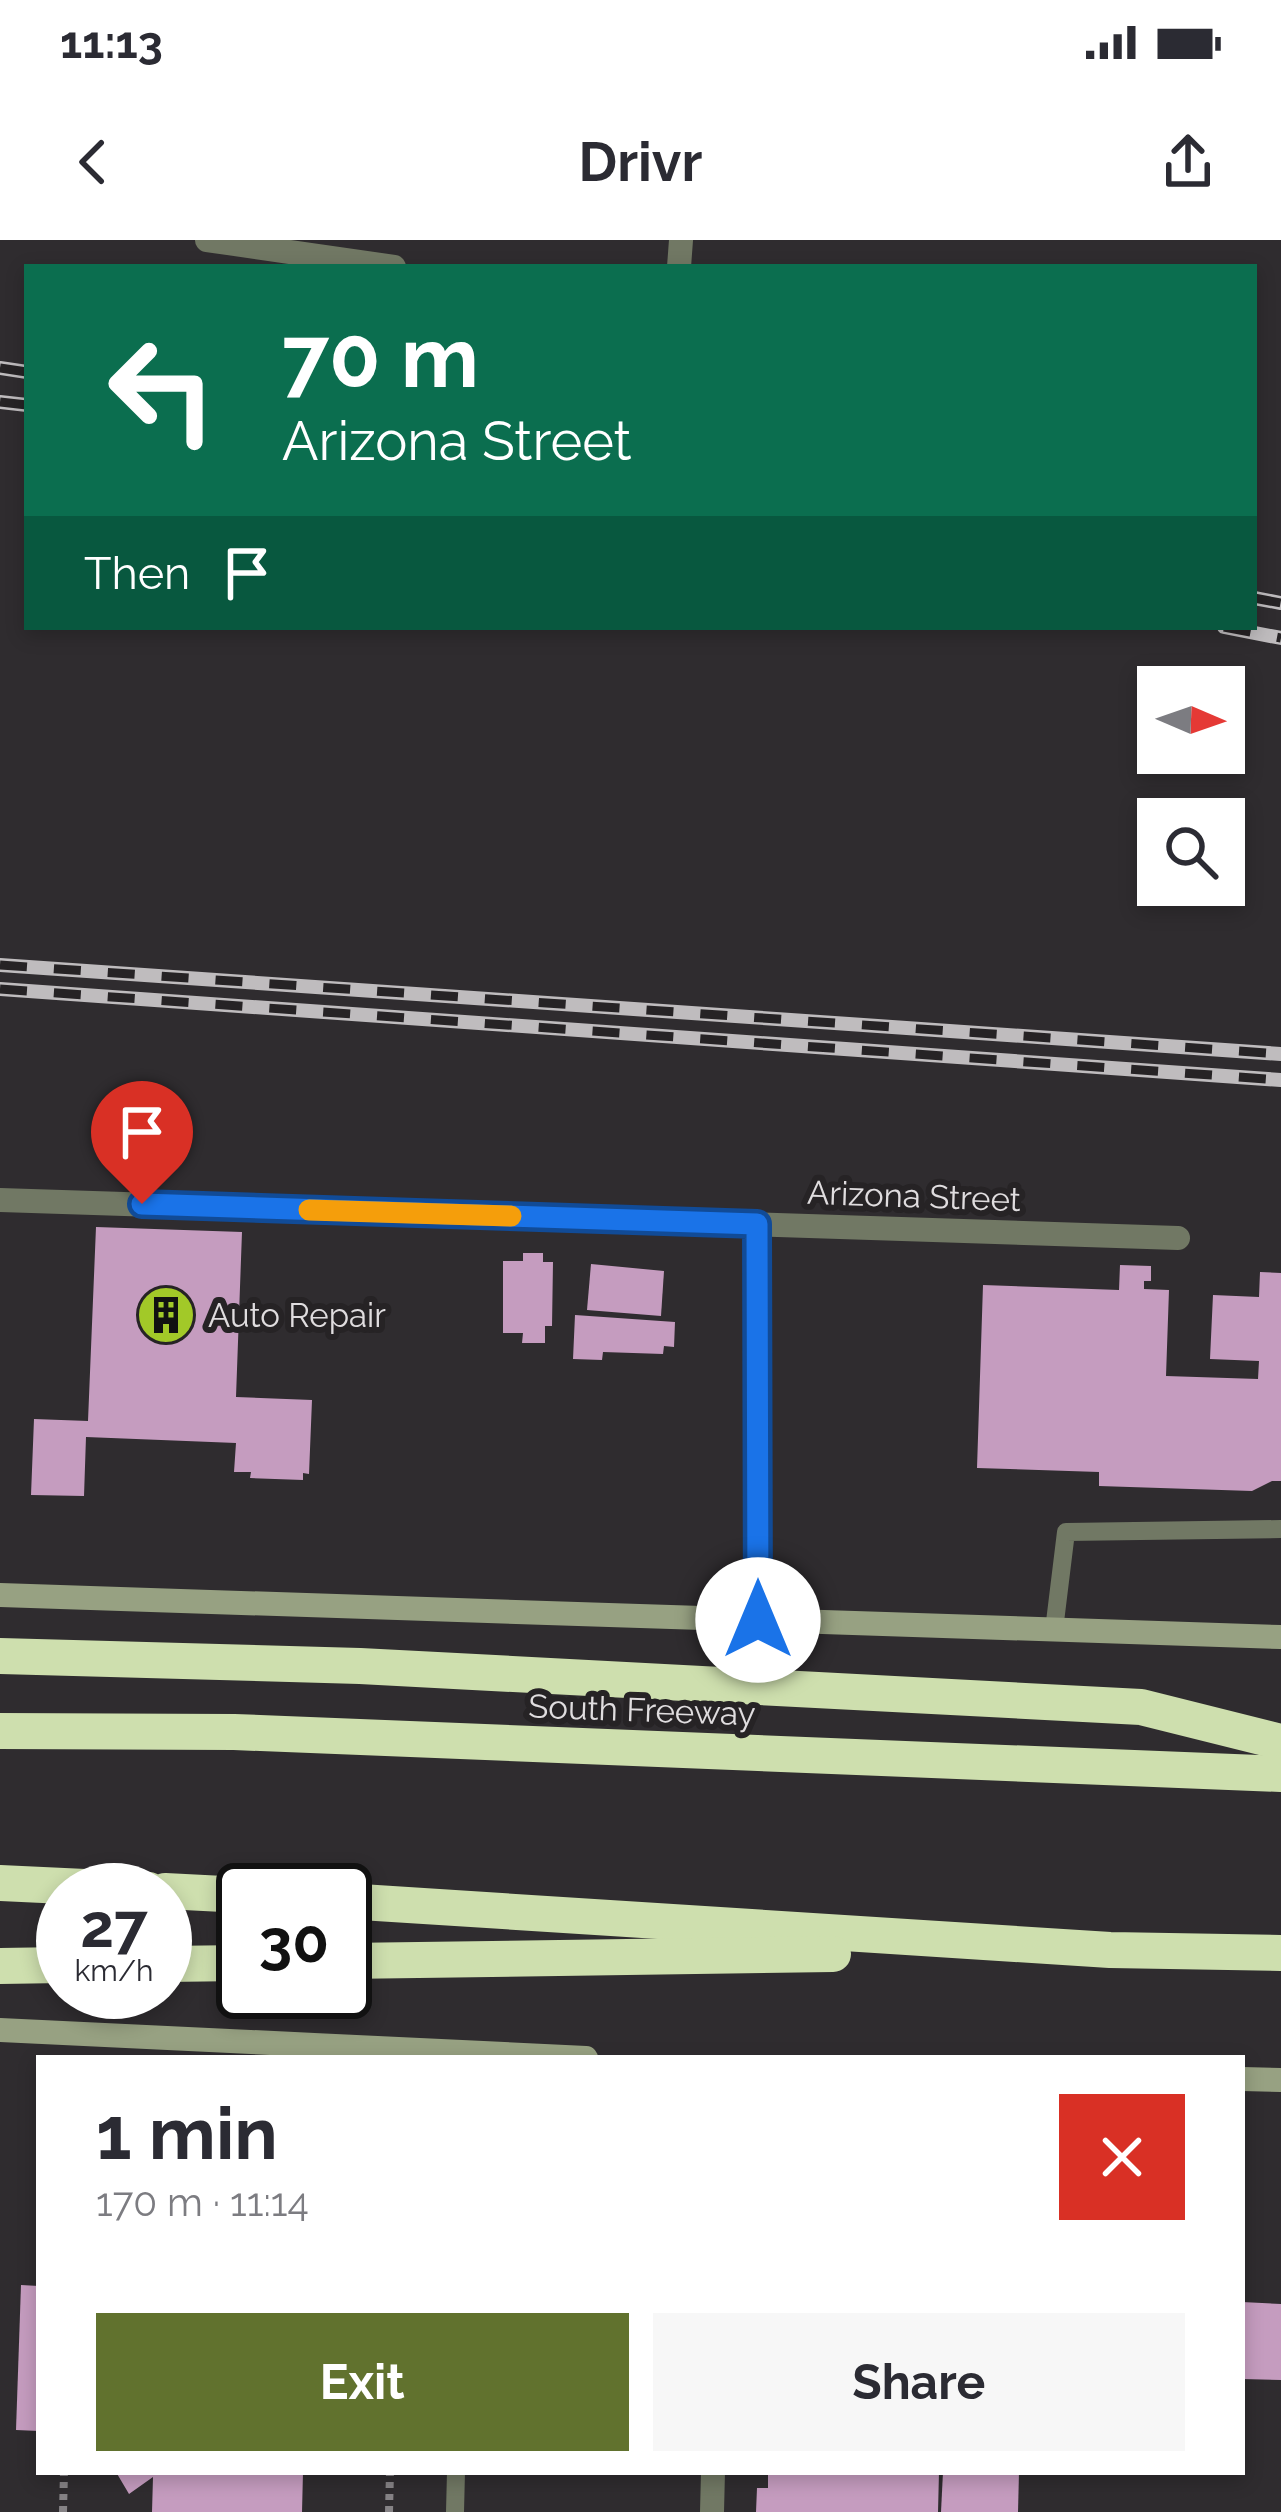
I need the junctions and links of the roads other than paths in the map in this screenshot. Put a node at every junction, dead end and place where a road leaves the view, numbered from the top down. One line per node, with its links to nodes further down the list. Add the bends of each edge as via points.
1 (207, 240): 2 (street)
2 (373, 264)
3 (0, 1200): 4 (street, Arizona Street)
4 (757, 1224): 5 (street, Arizona Street); 8 (street)
5 (1178, 1238)
6 (1281, 1529): 9 (lane, via 1066,1532)
7 (0, 1595): 8 (main road)
8 (758, 1620): 9 (main road)
9 (1054, 1630): 10 (main road)
10 (1281, 1637)
11 (0, 1656): 13 (highway, via 360,1666 1141,1707)
12 (0, 1731): 14 (highway, South Freeway, via 234,1732)
13 (1281, 1742)
14 (1281, 1774)
15 (0, 1883): 16 (highway)
16 (36, 1885)
17 (372, 1903): 18 (highway)
18 (1110, 1950): 19 (highway); 20 (highway)
19 (1281, 1953)
20 (372, 1961)
21 (36, 1965): 22 (highway)
22 (0, 1966)
23 (0, 2030): 24 (main road)
24 (249, 2050): 25 (main road)
25 (465, 2055)
26 (1245, 2079): 27 (main road)
27 (1281, 2080)
28 (456, 2475): 30 (lane)
29 (713, 2475): 31 (street)
30 (455, 2512)
31 (712, 2512)

